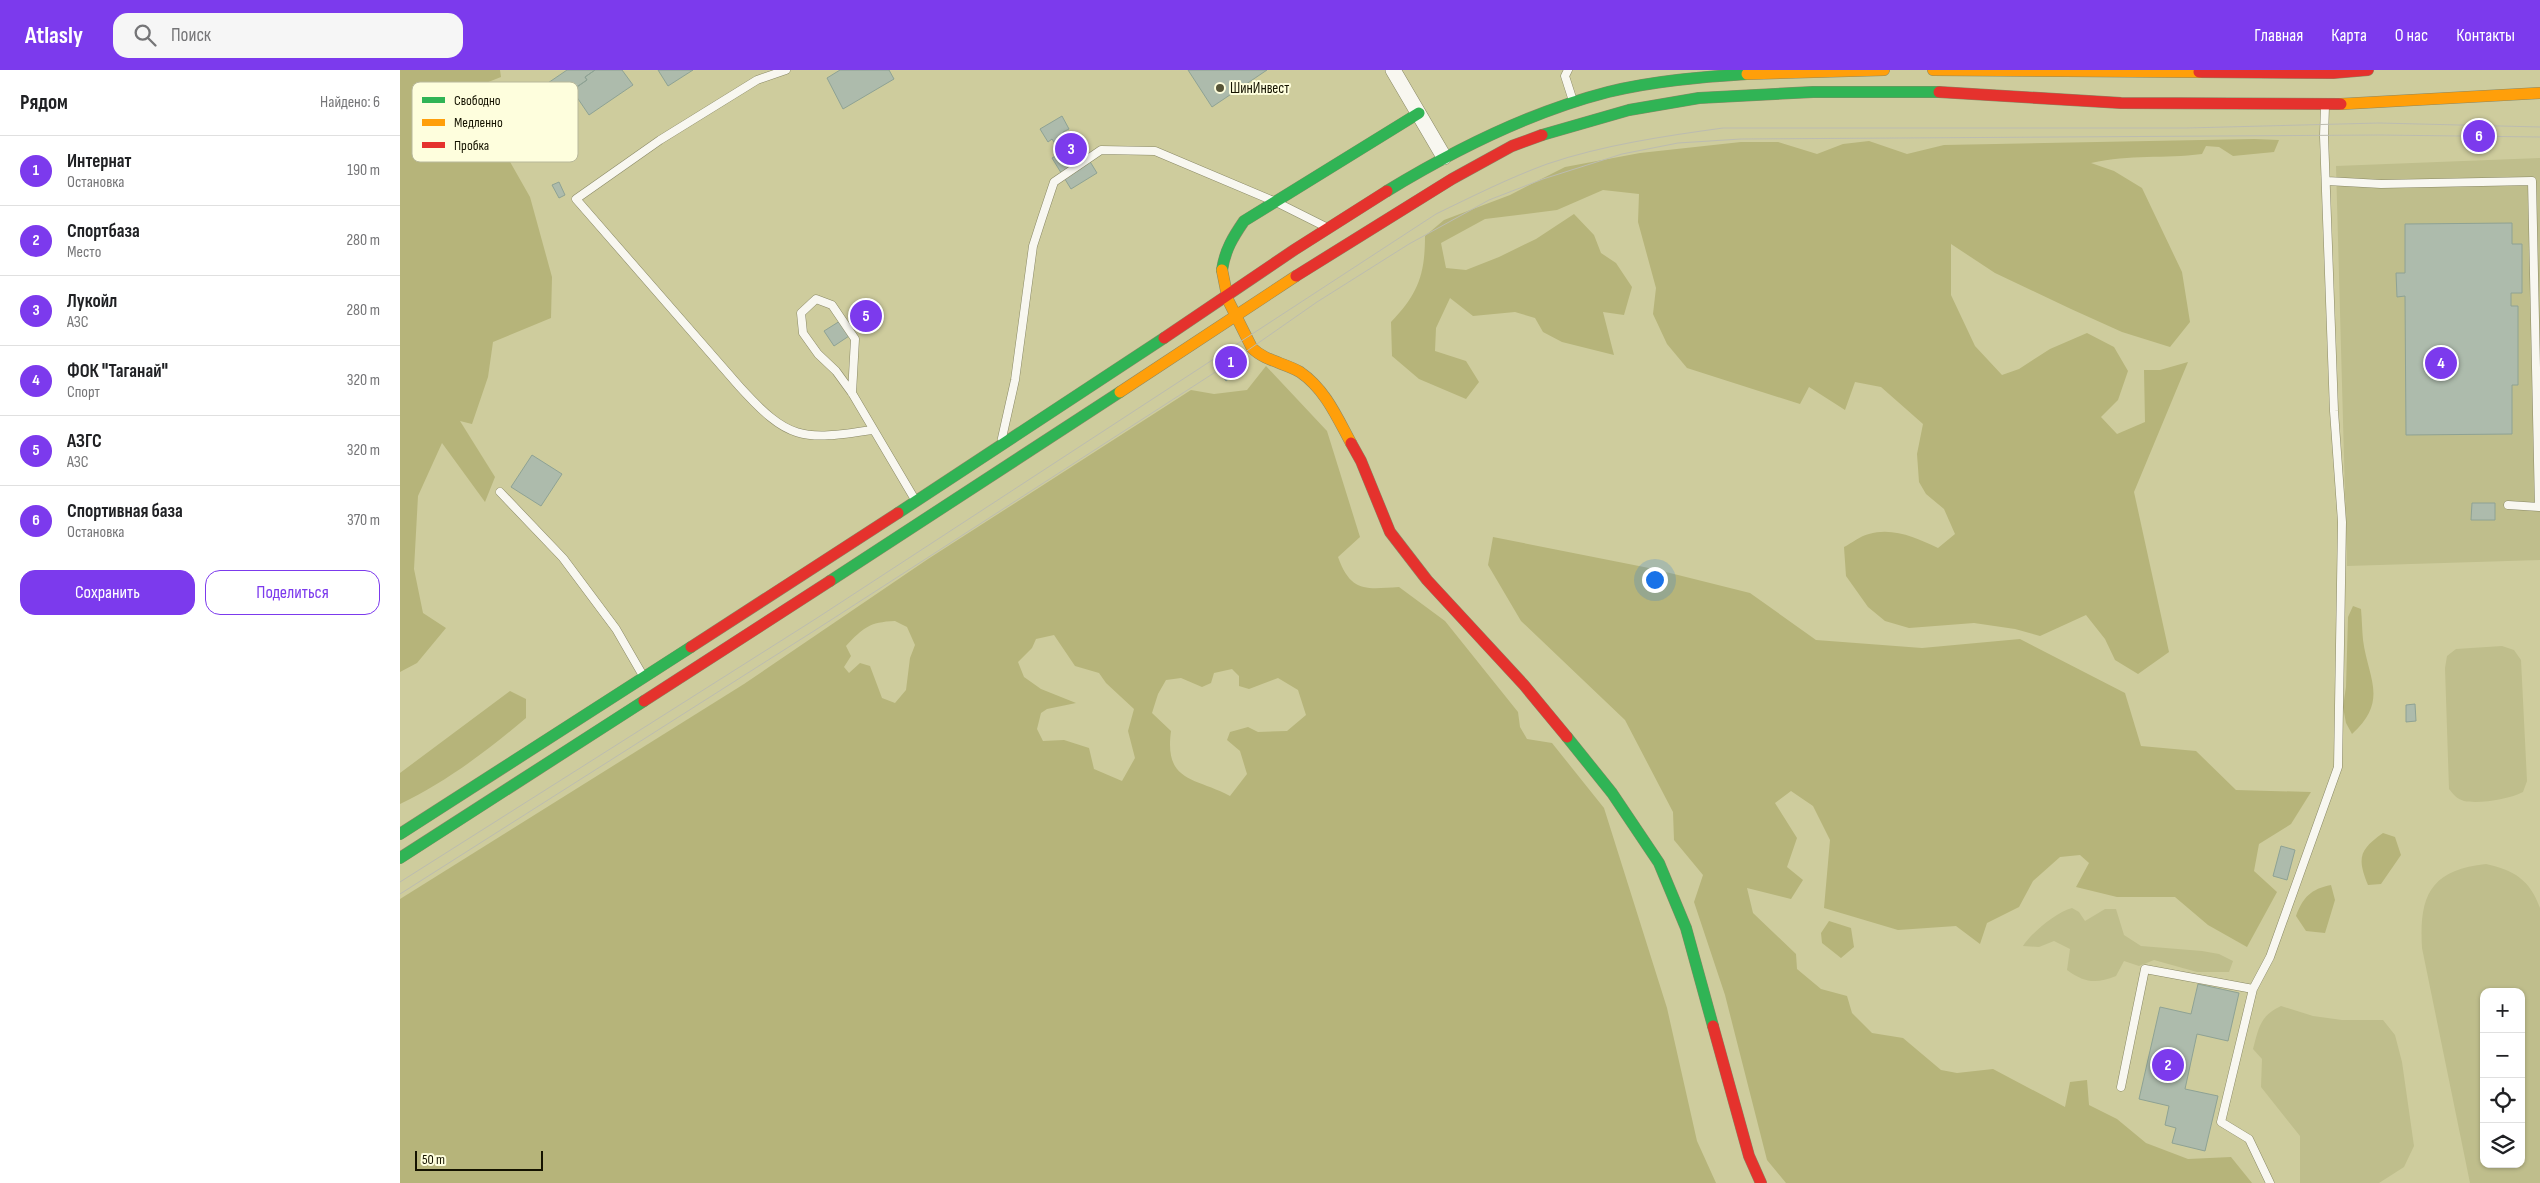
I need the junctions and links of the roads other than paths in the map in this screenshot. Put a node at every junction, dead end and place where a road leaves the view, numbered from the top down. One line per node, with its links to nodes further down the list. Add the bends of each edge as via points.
1 (786, 70): 21 (lane, via 757,80 644,150 576,199 762,412 782,428 803,435 833,436)
2 (1393, 70): 13 (street)
3 (1568, 70): 11 (lane, via 1565,76)
4 (1884, 70): 7 (main road)
5 (1933, 70): 8 (main road)
6 (2368, 70): 9 (main road)
7 (1814, 71): 11 (main road, via 1703,77 1631,88)
8 (2002, 71): 9 (main road)
9 (2333, 71): 12 (main road)
10 (2540, 93): 12 (main road)
11 (1574, 102): 14 (main road, via 1517,123)
12 (2325, 104): 15 (lane); 19 (main road, via 2121,103 1912,90 1699,98 1629,110 1566,126 1504,151 1344,245)
13 (1419, 113): 14 (street); 16 (main road)
14 (1444, 157): 17 (main road)
15 (2327, 181): 25 (lane, via 2382,184 2532,181 2539,507); 29 (lane, via 2334,411 2342,522 2338,767 2270,957)
16 (1276, 202): 17 (lane); 18 (main road, via 1244,221 1233,234 1222,263); 22 (lane, via 1155,151 1101,150 1054,182 1033,246 1015,380)
17 (1328, 228): 18 (main road)
18 (1225, 299): 19 (main road); 22 (main road)
19 (1236, 318): 28 (main road); 31 (main road, via 1258,354 1299,372 1322,391 1361,461 1390,532 1427,580 1524,685 1612,793 1659,864 1686,928 1749,1156)
20 (852, 393): 20 (lane, via 803,332 801,313 816,299 832,305 855,339); 21 (lane)
21 (872, 430): 24 (lane)
22 (1002, 443): 24 (main road)
23 (500, 492): 26 (lane, via 563,558 616,629)
24 (915, 499): 26 (main road)
25 (2508, 505)
26 (643, 676): 27 (main road)
27 (400, 834)
28 (400, 858)
29 (2254, 989): 30 (lane, via 2145,970); 32 (lane, via 2221,1122 2249,1139)
30 (2121, 1087)
31 (1761, 1183)
32 (2270, 1183)

